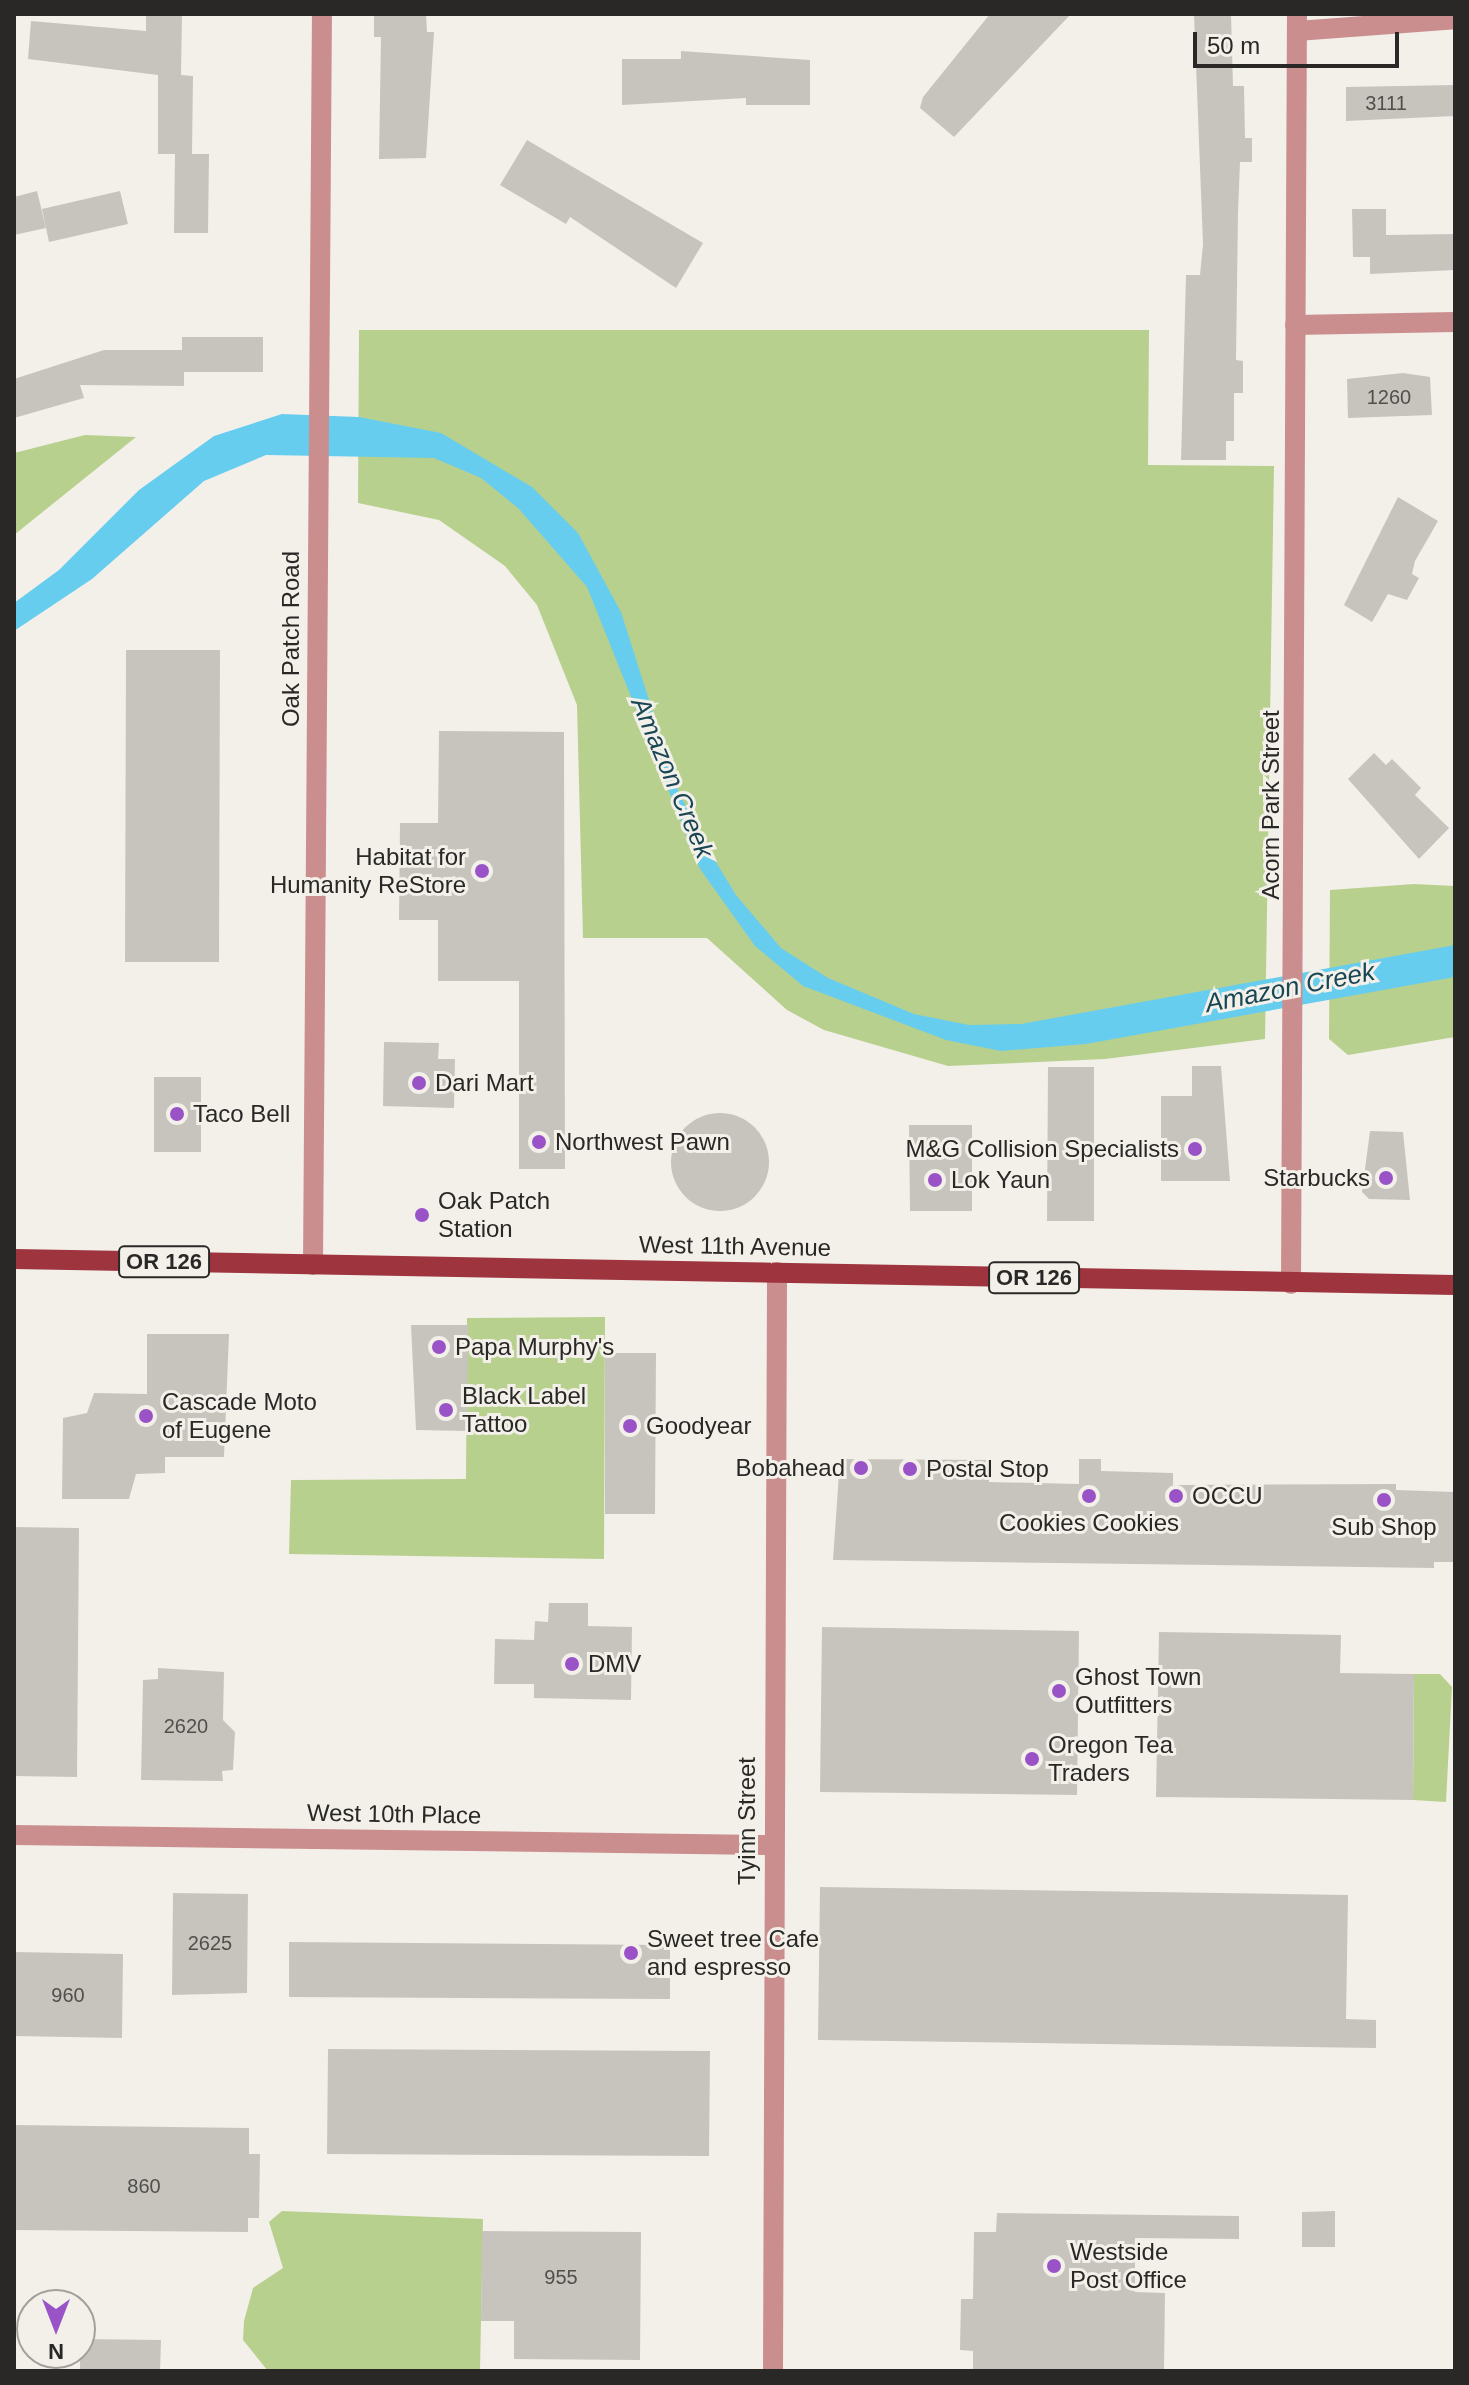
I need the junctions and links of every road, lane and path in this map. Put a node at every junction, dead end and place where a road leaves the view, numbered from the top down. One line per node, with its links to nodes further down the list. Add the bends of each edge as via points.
1 (322, 14): 7 (street, Oak Patch Road)
2 (1455, 19): 3 (street)
3 (1297, 23): 5 (street, Acorn Park Street)
4 (1455, 322): 5 (street)
5 (1295, 325): 9 (street, Acorn Park Street)
6 (14, 1259): 7 (main road, West 11th Avenue / OR 126)
7 (313, 1265): 8 (main road, West 11th Avenue / OR 126)
8 (777, 1272): 9 (main road, West 11th Avenue / OR 126); 12 (street, Tyinn Street)
9 (1291, 1284): 10 (main road, West 11th Avenue / OR 126)
10 (1455, 1285)
11 (14, 1835): 12 (street, West 10th Place)
12 (772, 1845): 13 (street, Tyinn Street)
13 (773, 2371)

